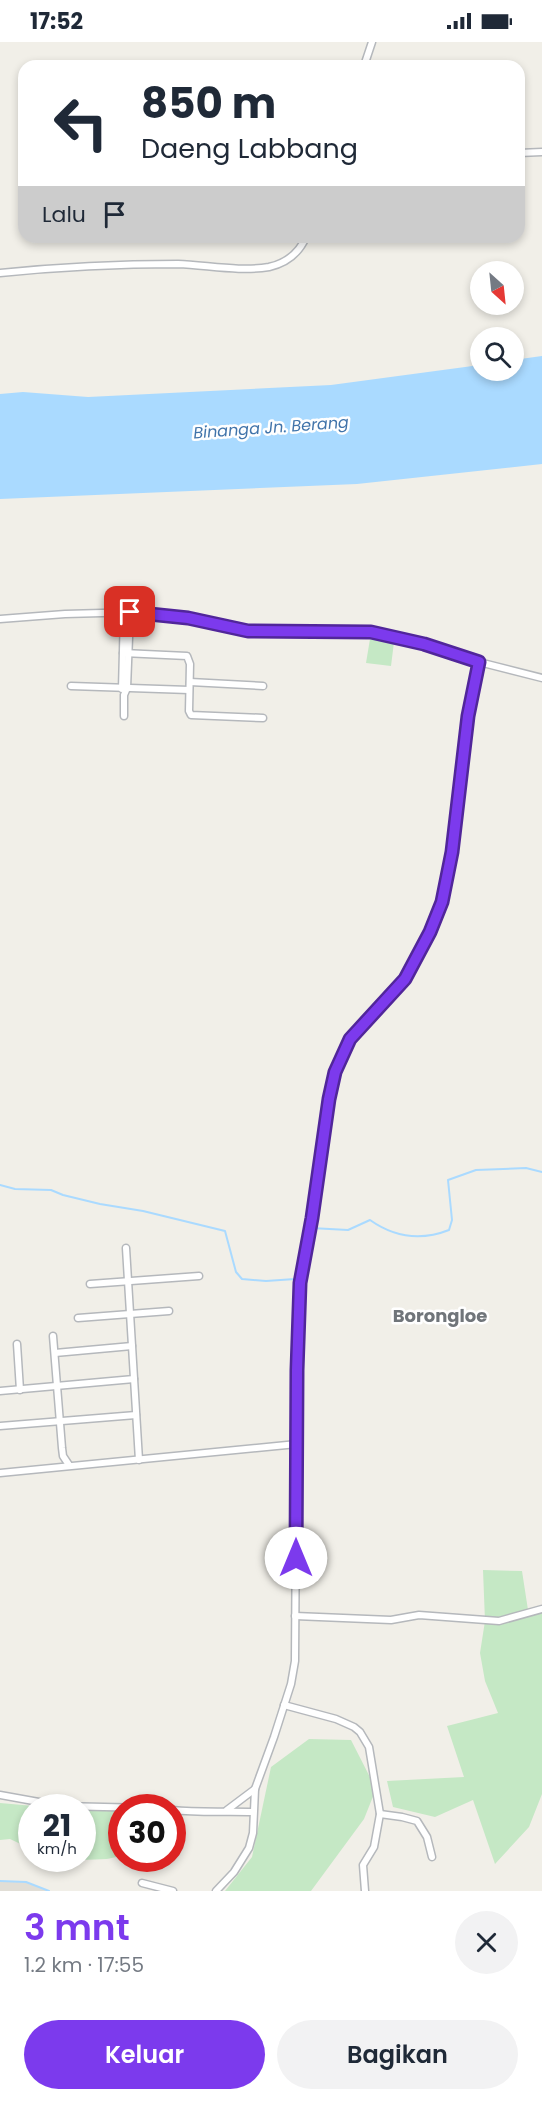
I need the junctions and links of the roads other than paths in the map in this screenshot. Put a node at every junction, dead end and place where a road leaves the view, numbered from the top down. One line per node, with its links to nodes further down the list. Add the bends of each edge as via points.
1 (372, 42): 2 (street)
2 (366, 60)
3 (542, 152): 4 (street)
4 (525, 153)
5 (304, 243): 6 (street, via 291,258 268,267 127,264)
6 (0, 273)
7 (127, 612): 8 (street); 9 (street); 10 (street, via 188,618 248,631 371,632)
8 (0, 619)
9 (126, 653): 12 (street, via 187,656); 15 (street)
10 (479, 662): 11 (street); 37 (street, via 442,902 405,979 353,1035 333,1079 300,1283)
11 (542, 678)
12 (190, 682): 14 (street); 16 (street)
13 (70, 686): 15 (street)
14 (263, 686)
15 (124, 688): 16 (street); 17 (street)
16 (189, 690): 18 (street, via 191,715)
17 (124, 716)
18 (263, 718)
19 (126, 1248): 21 (street)
20 (199, 1276): 21 (street)
21 (128, 1281): 22 (street); 24 (street)
22 (90, 1284)
23 (169, 1311): 24 (street)
24 (130, 1314): 25 (street); 28 (street)
25 (78, 1318)
26 (53, 1336): 29 (street)
27 (17, 1344): 32 (street)
28 (132, 1346): 29 (street); 30 (street)
29 (55, 1353): 31 (street)
30 (134, 1379): 31 (street); 34 (street)
31 (57, 1386): 32 (street); 35 (street)
32 (20, 1390): 33 (street)
33 (0, 1391)
34 (136, 1415): 35 (street); 38 (street)
35 (59, 1420): 36 (street); 39 (street, via 63,1456)
36 (0, 1426)
37 (297, 1444): 38 (street); 42 (street)
38 (139, 1460): 39 (street)
39 (69, 1465): 40 (street)
40 (0, 1473)
41 (542, 1609): 42 (street, via 499,1621 419,1616 391,1620)
42 (296, 1616): 43 (street, via 295,1661)
43 (284, 1705): 44 (street); 50 (street, via 345,1723 360,1732 369,1747)
44 (255, 1789): 48 (street); 49 (street)
45 (0, 1795): 46 (street, via 61,1806)
46 (108, 1807)
47 (186, 1811): 48 (street)
48 (226, 1811): 49 (street)
49 (253, 1812): 54 (street, via 249,1848)
50 (380, 1814): 51 (street, via 417,1821 427,1837); 55 (street, via 374,1847 363,1862)
51 (432, 1857)
52 (142, 1883): 53 (street)
53 (173, 1891)
54 (216, 1891)
55 (365, 1891)

